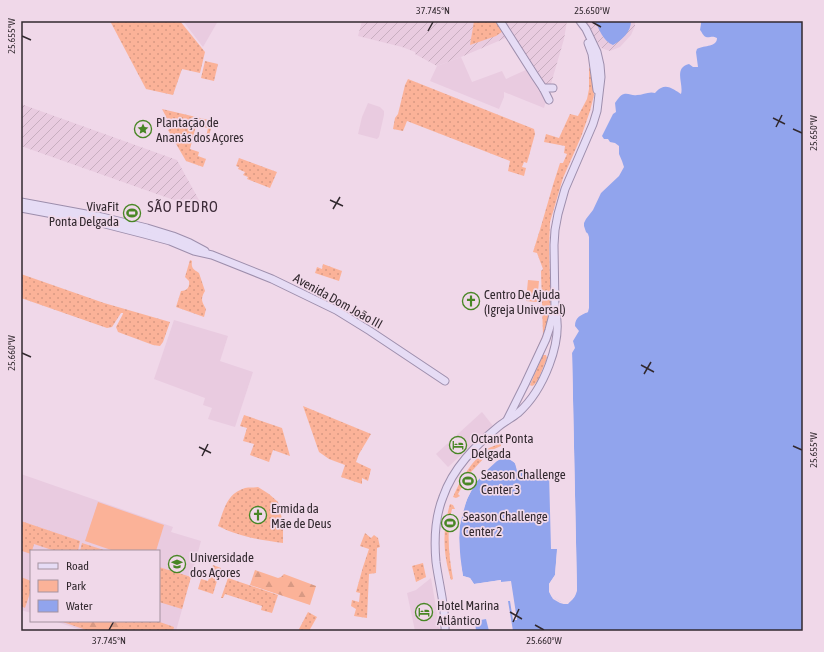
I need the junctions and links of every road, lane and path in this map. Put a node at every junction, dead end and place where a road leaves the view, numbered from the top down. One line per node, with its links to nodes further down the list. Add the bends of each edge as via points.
1 (500, 21): 4 (main road)
2 (575, 21): 3 (main road)
3 (580, 24): 10 (main road, via 591,39 600,65 601,77 593,124 565,189 558,214 554,245)
4 (543, 88): 5 (main road); 6 (main road)
5 (553, 88)
6 (549, 100)
7 (21, 202): 9 (main road, Avenida Dom João III, via 147,228 190,243)
8 (21, 208): 9 (main road, Avenida Dom João III, via 101,223)
9 (212, 255): 11 (main road, Avenida Dom João III, via 284,284 336,310)
10 (555, 309): 12 (main road, via 546,339); 12 (main road, via 556,336 545,374 528,403)
11 (444, 381)
12 (506, 420): 13 (main road, via 479,443 459,466 438,510 435,529 436,562)
13 (446, 621): 14 (main road); 15 (main road)
14 (445, 631)
15 (451, 631)

